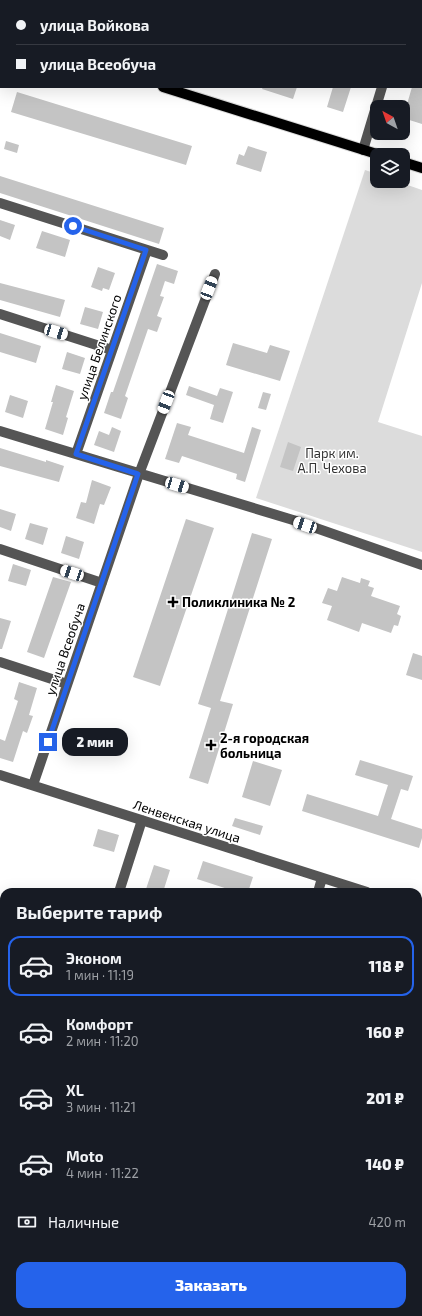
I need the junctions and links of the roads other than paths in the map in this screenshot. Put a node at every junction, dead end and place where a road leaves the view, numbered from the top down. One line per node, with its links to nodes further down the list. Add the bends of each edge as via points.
1 (166, 88): 3 (main road)
2 (382, 88): 3 (street)
3 (362, 150): 4 (main road)
4 (370, 152)
5 (410, 164): 6 (main road)
6 (422, 168)
7 (0, 203): 8 (street)
8 (146, 250): 9 (street); 12 (street, улица Белинского)
9 (163, 255)
10 (215, 274): 15 (street, улица Всеобуча)
11 (0, 314): 12 (street)
12 (112, 350): 14 (street, улица Белинского)
13 (0, 431): 14 (street)
14 (76, 454): 15 (street)
15 (138, 474): 17 (street, via 293,520); 18 (street, улица Всеобуча)
16 (0, 549): 18 (street)
17 (422, 564)
18 (102, 583): 20 (street, улица Всеобуча)
19 (0, 662): 20 (street)
20 (67, 684): 22 (street, улица Всеобуча)
21 (0, 775): 22 (street, Ленвенская улица)
22 (33, 785): 23 (street, Ленвенская улица)
23 (142, 820): 24 (street, Ленвенская улица); 25 (street)
24 (322, 878): 26 (street); 27 (street, Ленвенская улица)
25 (120, 888)
26 (319, 888)
27 (354, 888)

